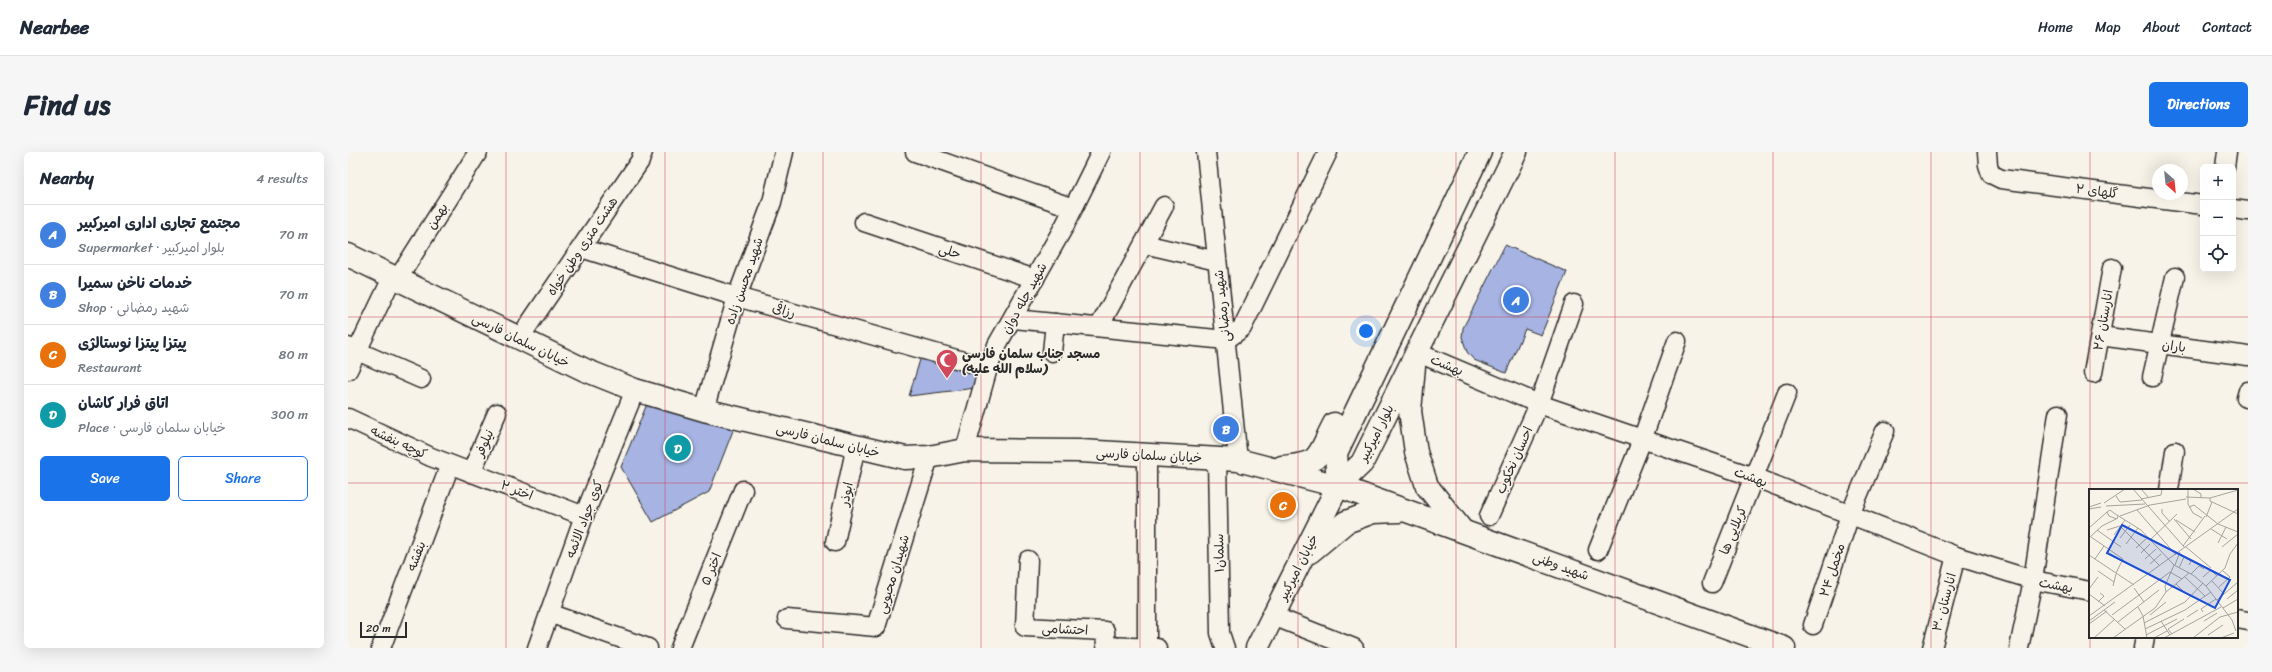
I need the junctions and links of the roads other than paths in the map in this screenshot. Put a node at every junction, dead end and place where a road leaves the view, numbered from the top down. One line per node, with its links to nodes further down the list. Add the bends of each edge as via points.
1 (478, 152): 25 (street, بهمن)
2 (643, 152): 20 (street, هشت متری وطن خواه, via 640,161)
3 (784, 152): 27 (street, شهید محسن زاده, via 772,202)
4 (915, 152): 15 (street)
5 (1101, 152): 15 (street, شهید چله دوان)
6 (1206, 152): 22 (street, شهید رمضانی)
7 (1328, 152): 34 (street, via 1242,328)
8 (1480, 152): 48 (main road, بلوار امیرکبیر)
9 (1516, 152): 39 (main road, بلوار امیرکبیر)
10 (1987, 152): 13 (street, گلهای ۲, via 1991,174 2001,179)
11 (2227, 152): 12 (street)
12 (2225, 164)
13 (2200, 205)
14 (1164, 206): 19 (street)
15 (1073, 208): 26 (street, شهید چله دوان)
16 (2236, 209): 17 (street)
17 (2248, 211)
18 (864, 222): 26 (street, حلی)
19 (1144, 244): 22 (street); 31 (street)
20 (581, 248): 27 (street, رزاقی); 33 (street, هشت متری وطن خواه)
21 (348, 255): 25 (main road, خیابان سلمان فارسی)
22 (1217, 261): 34 (street, شهید رمضانی)
23 (2112, 268): 32 (street, انارستان ۲۶)
24 (2175, 277): 36 (street)
25 (394, 279): 33 (main road, خیابان سلمان فارسی); 37 (street, بهمن)
26 (1035, 279): 29 (street, شهید چله دوان)
27 (737, 297): 41 (street, رزاقی); 50 (street, شهید محسن زاده)
28 (1574, 304): 49 (street, احسان نخکوب)
29 (1014, 319): 30 (street); 41 (street, شهید چله دوان)
30 (1055, 323): 31 (street); 38 (street)
31 (1099, 327): 34 (street)
32 (2100, 336): 36 (street, باران); 43 (street, انارستان ۲۶)
33 (519, 339): 46 (main road, خیابان سلمان فارسی)
34 (1226, 340): 62 (street, شهید رمضانی)
35 (1677, 341): 55 (street)
36 (2160, 344): 40 (street, باران); 44 (street)
37 (352, 349): 42 (street, بهمن); 45 (street)
38 (1052, 352)
39 (1416, 352): 49 (street, بهشت); 67 (main road, بلوار امیرکبیر, via 1362,463); 74 (main road, via 1410,411 1416,452 1427,486)
40 (2248, 356)
41 (988, 368): 57 (street, شهید چله دوان)
42 (348, 370)
43 (2094, 373)
44 (2152, 377)
45 (421, 380)
46 (635, 390): 50 (main road, خیابان سلمان فارسی); 72 (street, کوی جواد الائمه)
47 (1787, 393): 66 (street, کربلایی ها)
48 (1362, 396): 64 (main road, via 1341,410 1316,460 1305,465); 67 (main road, بلوار امیرکبیر, via 1336,453)
49 (1539, 404): 55 (street, بهشت); 73 (street, احسان نخکوب)
50 (704, 410): 56 (main road, خیابان سلمان فارسی)
51 (498, 413): 65 (street, نیلوفر)
52 (2058, 414): 80 (street)
53 (348, 418): 63 (street, کوچه بنفشه)
54 (1885, 430): 71 (street, مخمل ۲۴)
55 (1642, 440): 66 (street, بهشت); 76 (street)
56 (856, 446): 60 (main road, خیابان سلمان فارسی, via 904,458); 75 (street, ابوذر)
57 (965, 450): 59 (main road, خیابان سلمان فارسی, via 1080,451); 60 (main road, خیابان سلمان فارسی)
58 (2175, 451): 68 (street)
59 (1147, 456): 61 (main road, خیابان سلمان فارسی); 95 (street)
60 (929, 457): 85 (street, شهیدان محبوبی, via 876,627)
61 (1217, 458): 62 (main road, خیابان سلمان فارسی); 96 (street, سلمان۱, via 1220,633)
62 (1238, 460): 64 (main road, خیابان سلمان فارسی)
63 (450, 465): 65 (street, اختر ۲); 91 (street, بنفشه)
64 (1270, 468): 67 (main road, خیابان سلمان فارسی)
65 (471, 473): 72 (street, اختر ۲)
66 (1754, 477): 71 (street, بهشت); 81 (street, کربلایی ها)
67 (1338, 486): 70 (main road, شهید وطنی); 79 (main road, خیابان امیرکبیر)
68 (2169, 489)
69 (743, 490): 94 (street, اختر ۵)
70 (1408, 510): 74 (main road, شهید وطنی); 79 (main road, via 1372,512 1346,522 1315,546)
71 (1850, 515): 77 (street, بهشت); 88 (street, مخمل ۲۴)
72 (584, 516): 83 (street, کوی جواد الائمه)
73 (1490, 516)
74 (1460, 529): 90 (main road, شهید وطنی)
75 (836, 542)
76 (1598, 550)
77 (1956, 556): 80 (street, بهشت); 100 (street, انارستان ۳۰)
78 (1028, 560): 95 (street, احتشامی, via 1025,627 1105,631 1106,646)
79 (1298, 567): 84 (main road, خیابان امیرکبیر)
80 (2033, 580): 82 (street, بهشت); 101 (street)
81 (1712, 583)
82 (2089, 591)
83 (549, 613): 92 (street, کوی جواد الائمه); 93 (street)
84 (1273, 616): 97 (main road, خیابان امیرکبیر); 98 (street)
85 (787, 619)
86 (2238, 619): 87 (street)
87 (2248, 621)
88 (1813, 625)
89 (2145, 638): 102 (street)
90 (1749, 642): 99 (main road, شهید وطنی)
91 (381, 648)
92 (537, 648)
93 (648, 648)
94 (680, 648)
95 (1152, 648)
96 (1225, 648)
97 (1257, 648)
98 (1354, 648)
99 (1784, 648)
100 (1932, 648)
101 (2020, 648)
102 (2143, 648)

